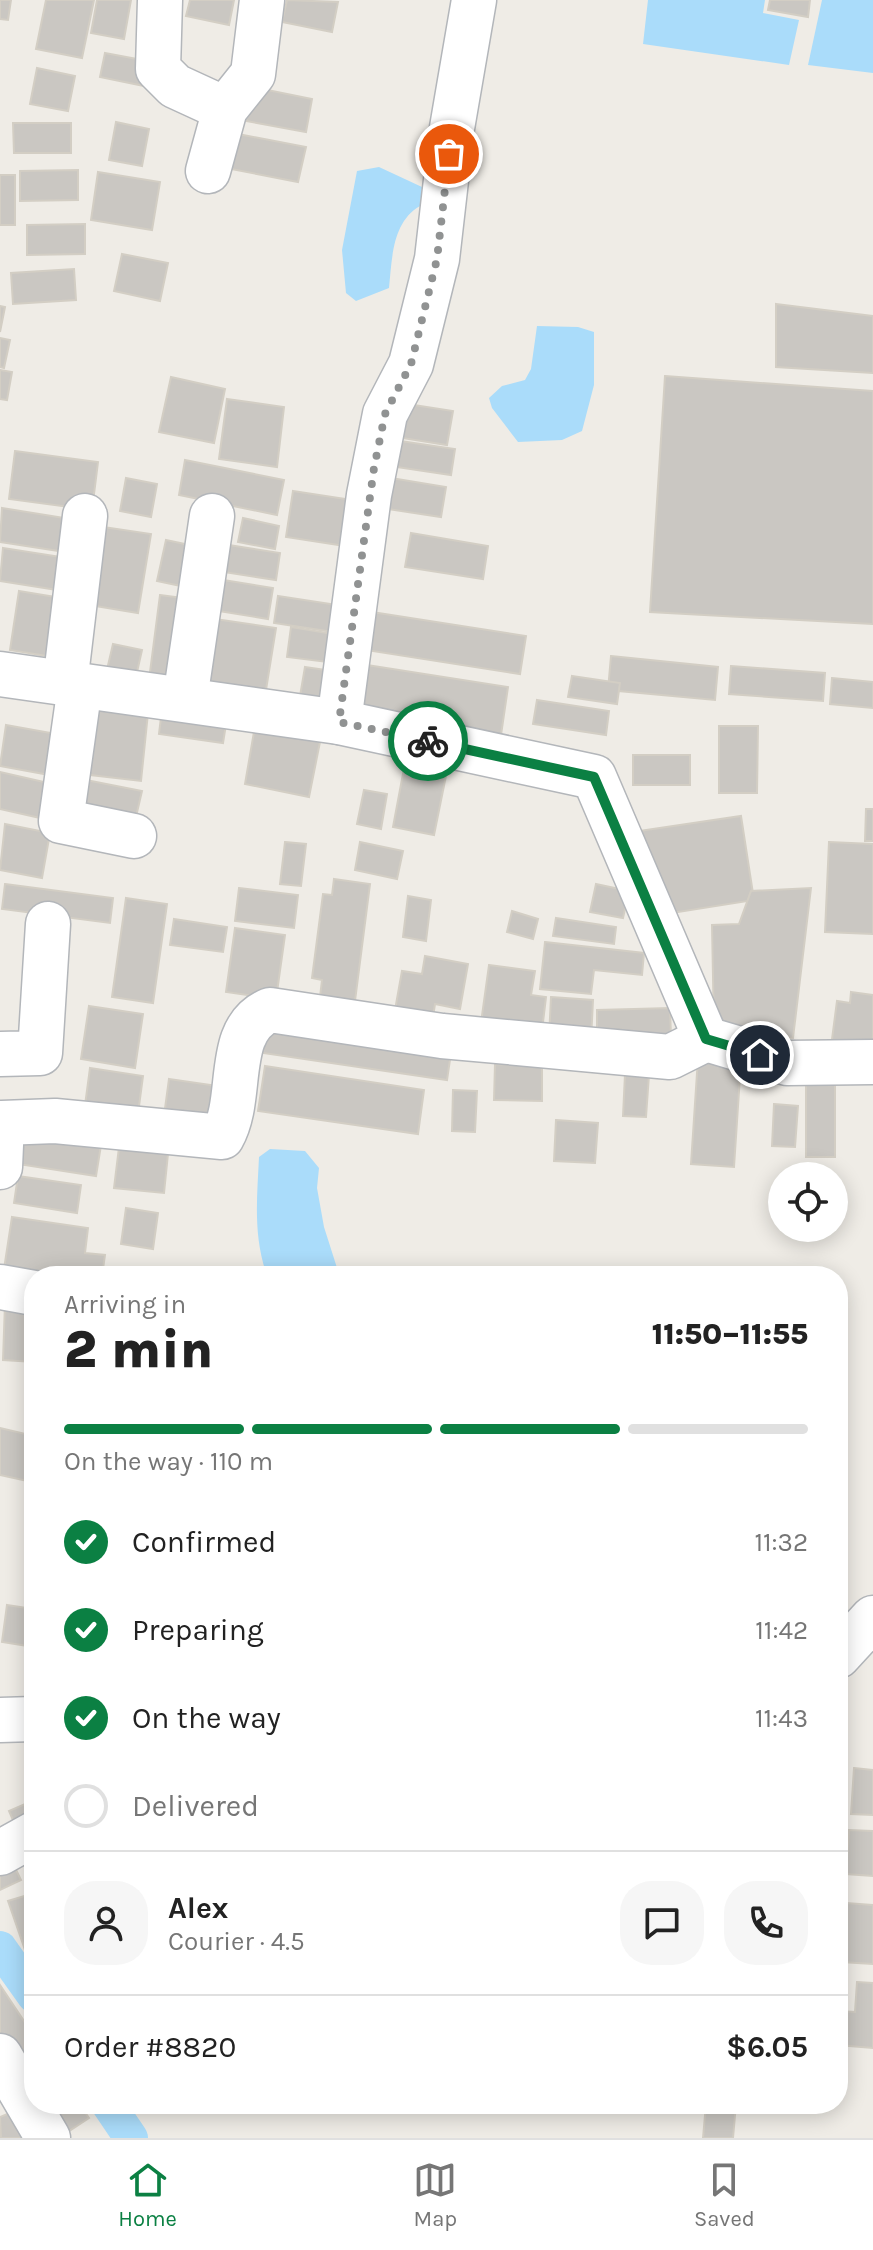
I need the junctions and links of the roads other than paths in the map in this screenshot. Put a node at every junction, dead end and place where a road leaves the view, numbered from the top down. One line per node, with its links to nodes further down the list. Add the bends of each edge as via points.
1 (160, 0): 4 (street, via 158,69 175,86)
2 (262, 0): 4 (street, via 253,74)
3 (474, 0): 11 (street, via 437,259 411,364 385,414 369,495)
4 (225, 109): 5 (street)
5 (208, 171)
6 (85, 516): 9 (street)
7 (212, 516): 10 (street)
8 (0, 674): 9 (street)
9 (72, 685): 10 (street); 12 (street, via 61,821)
10 (185, 699): 11 (street)
11 (339, 722): 14 (street, via 594,777)
12 (134, 836)
13 (48, 924): 15 (street, via 40,1053)
14 (706, 1039): 16 (street, via 787,1063); 17 (street, via 670,1057 442,1036 270,1010 254,1016 243,1031 232,1120 222,1137)
15 (0, 1054)
16 (873, 1062)
17 (1, 1120): 18 (street)
18 (0, 1167)
19 (0, 1287): 20 (street)
20 (24, 1291)
21 (873, 1618): 22 (street)
22 (848, 1645)
23 (24, 1719): 24 (street)
24 (0, 1720)
25 (24, 1840): 26 (street)
26 (0, 1853)
27 (8, 2080): 28 (street)
28 (24, 2103)
29 (31, 2114): 30 (street)
30 (48, 2138)

